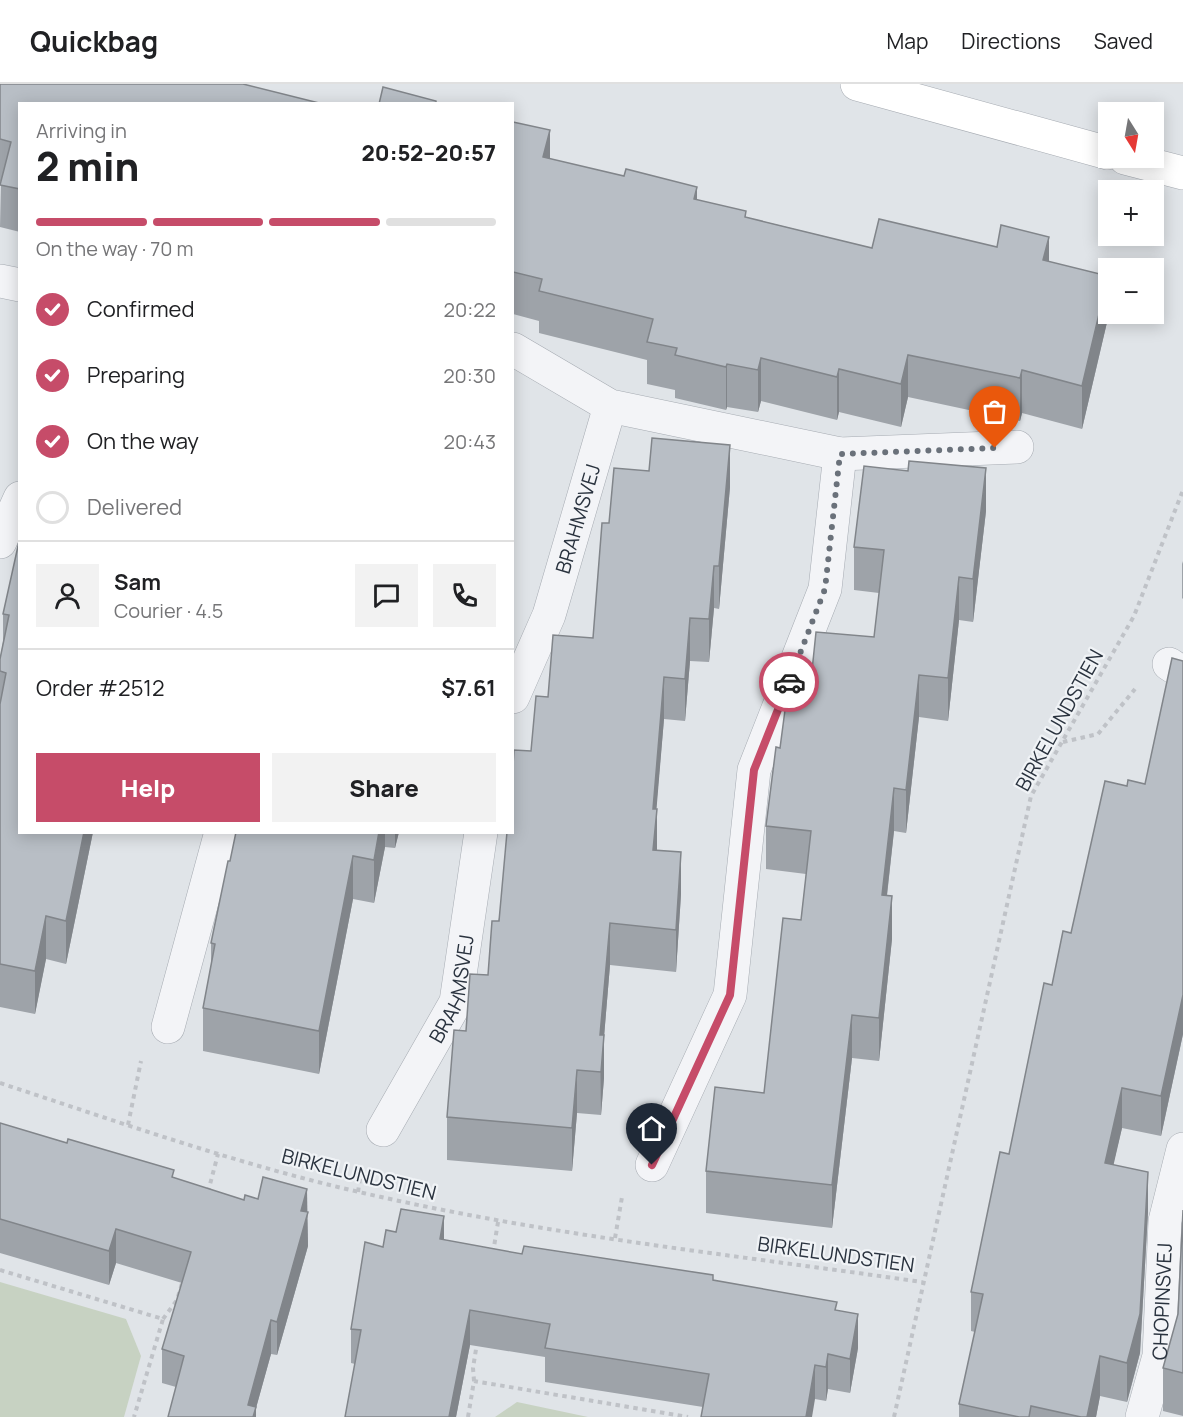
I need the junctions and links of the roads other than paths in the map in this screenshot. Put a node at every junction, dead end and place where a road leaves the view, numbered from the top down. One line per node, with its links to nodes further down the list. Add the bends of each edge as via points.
1 (857, 84): 2 (street)
2 (1098, 150)
3 (1164, 168): 4 (street)
4 (1183, 173)
5 (0, 281): 6 (street)
6 (18, 285)
7 (514, 350): 8 (street)
8 (610, 406): 10 (street); 13 (street, BRAHMSVEJ, via 549,615)
9 (1017, 447): 10 (street)
10 (840, 454): 19 (street, via 825,589 754,770 730,995)
11 (18, 502): 12 (street)
12 (0, 542)
13 (514, 695)
14 (220, 834): 16 (street)
15 (480, 834): 17 (street, BRAHMSVEJ, via 456,1002)
16 (168, 1027)
17 (383, 1130)
18 (1183, 1149): 20 (street, CHOPINSVEJ, via 1165,1221 1159,1356)
19 (652, 1165)
20 (1142, 1417)

